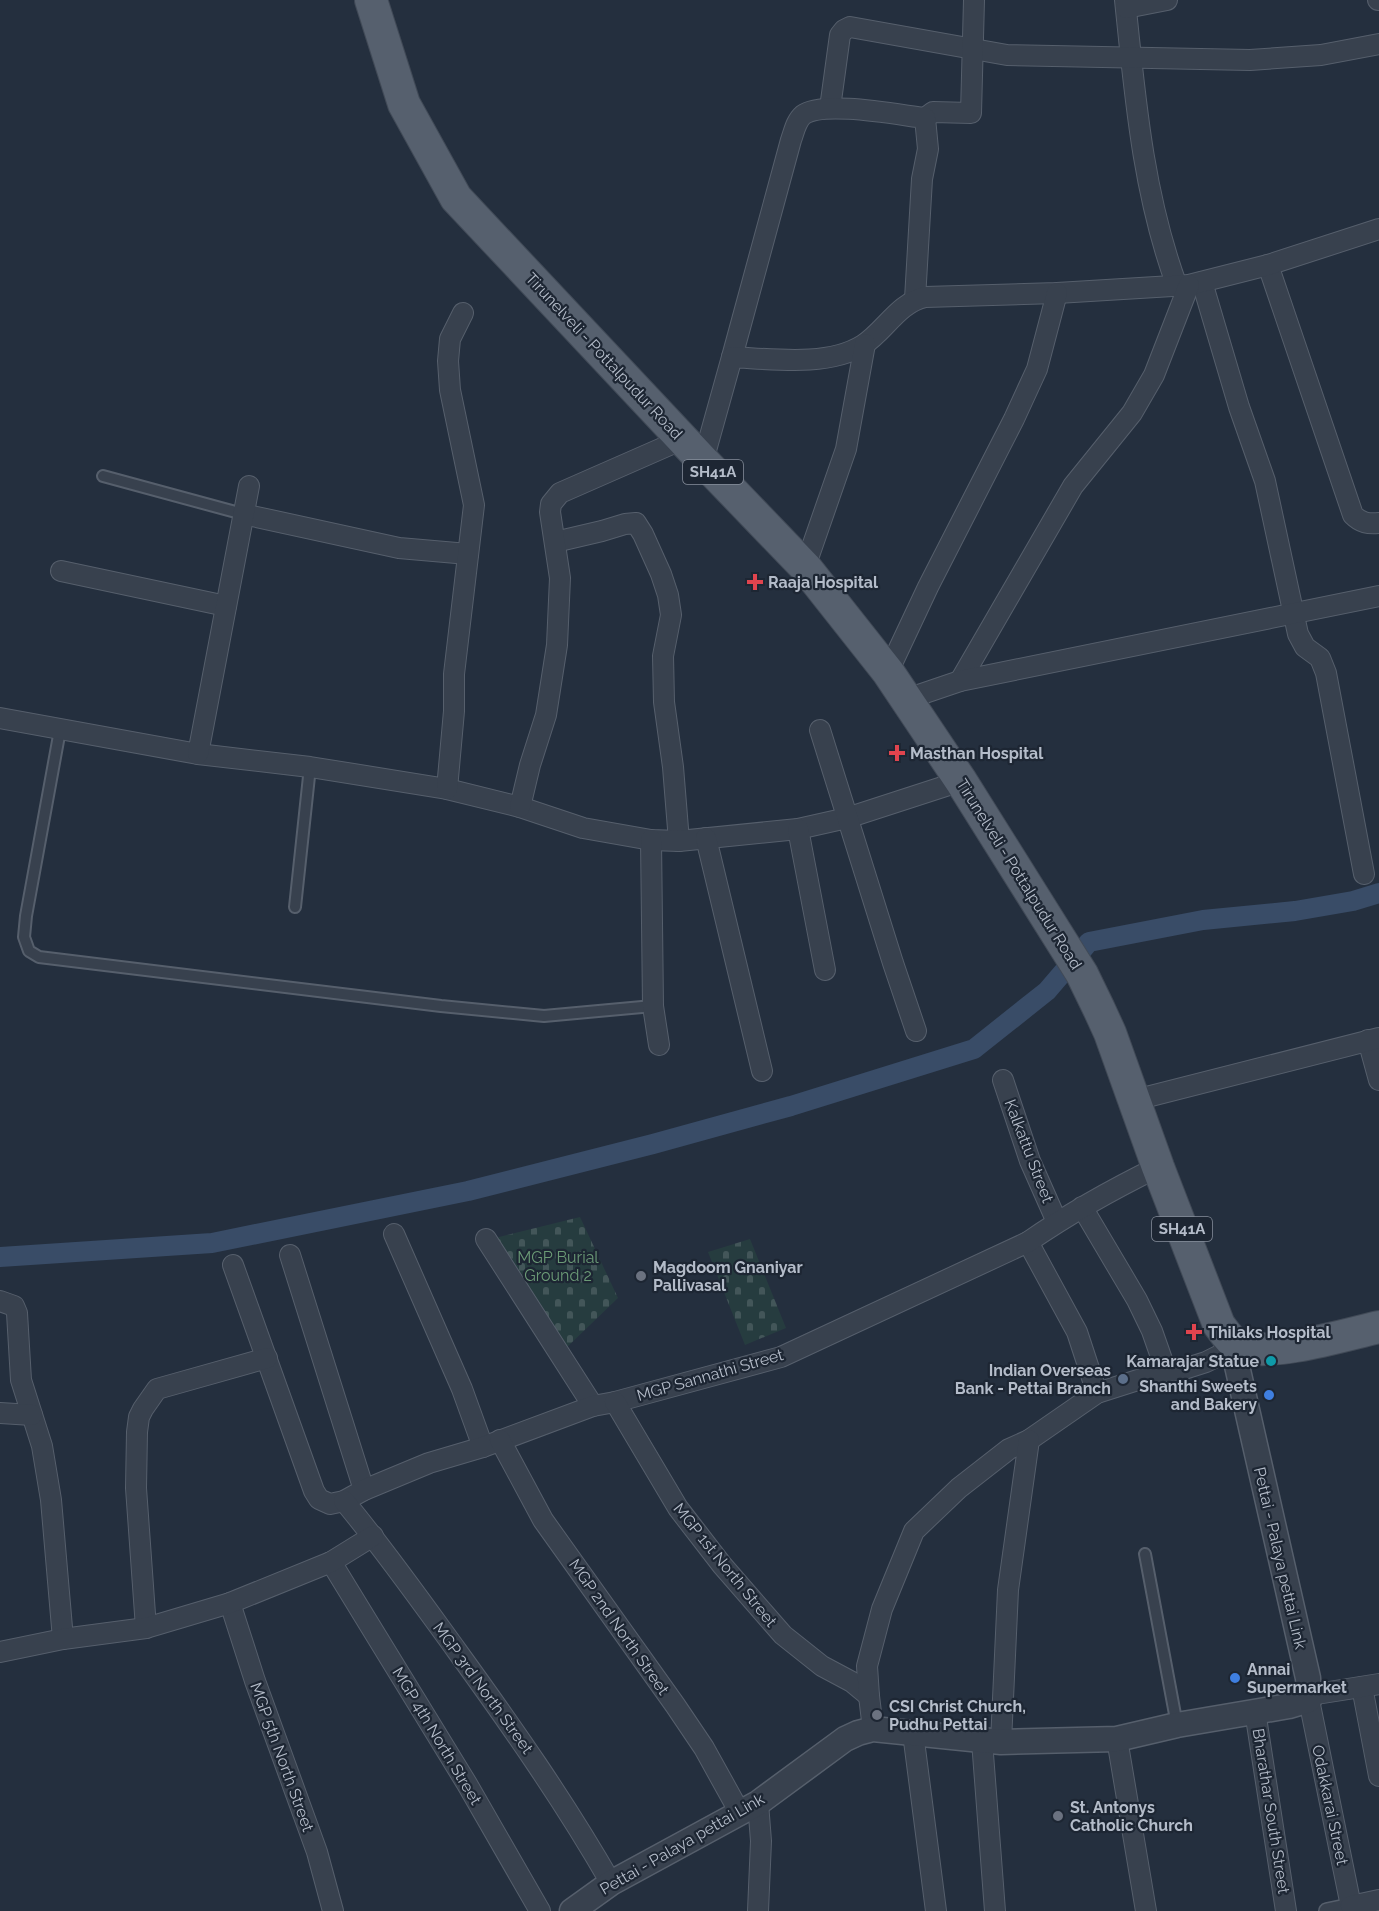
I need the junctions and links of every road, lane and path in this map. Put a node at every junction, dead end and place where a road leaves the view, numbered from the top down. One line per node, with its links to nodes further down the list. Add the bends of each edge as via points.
1 (974, 0): 6 (street)
2 (1167, 0): 4 (street)
3 (375, 4): 18 (main road, Tirunelveli - Pottalpudur Road / SH41A, via 404,104 456,198)
4 (1126, 4): 7 (street)
5 (1379, 44): 7 (street, via 1250,60)
6 (972, 50): 7 (street, via 1007,55); 8 (street, via 850,27 840,35); 9 (street, via 971,113 933,112)
7 (1132, 56): 12 (street, via 1141,145 1163,249)
8 (830, 108): 9 (street); 17 (street, via 812,111 797,122)
9 (925, 118): 14 (street, via 928,149 922,179)
10 (1379, 229): 11 (street)
11 (1268, 265): 12 (street); 22 (street, via 1353,515 1359,521)
12 (1189, 285): 13 (street); 29 (street, via 1239,407 1264,481); 31 (street, via 1154,375 1132,414 1073,486)
13 (1057, 293): 14 (street); 30 (street, via 1037,369)
14 (915, 299): 16 (street)
15 (463, 313): 24 (street, via 450,339 448,361 450,390 474,505)
16 (865, 344): 17 (street, via 819,359); 25 (street, via 846,449)
17 (732, 357): 18 (street)
18 (693, 450): 23 (street, via 560,494 551,504 550,512); 25 (main road, Tirunelveli - Pottalpudur Road / SH41A)
19 (103, 476): 21 (lane)
20 (249, 486): 21 (street)
21 (243, 514): 24 (street, via 399,548); 28 (street)
22 (1379, 524)
23 (555, 542): 40 (street, via 560,578 555,665 546,715); 45 (street, via 636,523 661,574 671,615 663,656 664,702)
24 (468, 554): 39 (street, via 454,674)
25 (805, 567): 30 (main road, Tirunelveli - Pottalpudur Road / SH41A)
26 (61, 571): 28 (street)
27 (1379, 596): 29 (street)
28 (226, 606): 36 (street)
29 (1293, 612): 31 (street); 46 (street, via 1305,647 1320,658 1326,672)
30 (888, 672): 32 (main road, Tirunelveli - Pottalpudur Road / SH41A)
31 (960, 681): 32 (street)
32 (907, 699): 38 (main road, Tirunelveli - Pottalpudur Road / SH41A)
33 (0, 718): 34 (street)
34 (60, 730): 36 (street); 49 (lane, via 24,937 29,951 39,957 544,1016)
35 (820, 730): 41 (street)
36 (198, 754): 37 (street)
37 (310, 766): 39 (street); 47 (lane)
38 (962, 781): 41 (street); 56 (main road, Tirunelveli - Pottalpudur Road / SH41A, via 1082,974)
39 (447, 789): 40 (street)
40 (520, 807): 44 (street, via 584,828)
41 (847, 818): 42 (street); 50 (street)
42 (798, 830): 43 (street); 48 (street)
43 (706, 838): 45 (street); 53 (street)
44 (651, 840): 45 (street); 49 (street)
45 (679, 841)
46 (1364, 874)
47 (295, 907)
48 (825, 970)
49 (652, 1006): 52 (street)
50 (916, 1031)
51 (1374, 1039): 55 (street); 56 (street)
52 (659, 1045)
53 (762, 1071)
54 (1003, 1080): 59 (street, Kalkattu Street, via 1030,1161)
55 (1379, 1080)
56 (1135, 1100): 57 (main road, Tirunelveli - Pottalpudur Road / SH41A)
57 (1158, 1167): 58 (street, MGP Sannathi Street); 67 (main road, Tirunelveli - Pottalpudur Road / SH41A, via 1219,1325)
58 (1082, 1207): 59 (street, MGP Sannathi Street); 69 (street, via 1137,1300)
59 (1057, 1222): 62 (street, MGP Sannathi Street)
60 (394, 1234): 76 (street, MGP 2nd North Street, via 462,1389)
61 (486, 1239): 72 (street)
62 (1028, 1242): 70 (street, via 1077,1332); 71 (street, MGP Sannathi Street, via 781,1357)
63 (290, 1255): 77 (street)
64 (234, 1265): 68 (street)
65 (0, 1301): 74 (street, via 14,1306 17,1313 21,1380)
66 (1379, 1327): 67 (main road, via 1286,1347 1259,1349)
67 (1233, 1342): 69 (street, via 1214,1358); 88 (street, Pettai - Palaya pettai Link)
68 (267, 1358): 78 (street, via 314,1491 319,1499 330,1504); 83 (street, via 157,1389 142,1408 137,1432 136,1488)
69 (1166, 1371): 70 (street)
70 (1097, 1393): 75 (street)
71 (615, 1402): 72 (street, MGP Sannathi Street); 87 (street, MGP 1st North Street, via 678,1509 722,1565 783,1635)
72 (593, 1406): 76 (street, MGP Sannathi Street)
73 (0, 1413): 74 (street)
74 (32, 1415): 84 (street, via 51,1500)
75 (1029, 1440): 87 (street, via 1009,1449 959,1488 914,1531 882,1609 867,1666); 94 (street)
76 (492, 1443): 77 (street, MGP Sannathi Street); 96 (street, MGP 2nd North Street)
77 (364, 1490): 78 (street, MGP Sannathi Street)
78 (344, 1501): 79 (street, MGP 3rd North Street)
79 (373, 1536): 81 (street); 97 (street, MGP 3rd North Street, via 523,1742)
80 (1145, 1554): 90 (lane)
81 (331, 1562): 82 (street); 101 (street, MGP 4th North Street)
82 (230, 1603): 83 (street); 100 (street, MGP 5th North Street, via 317,1852)
83 (146, 1628): 84 (street)
84 (63, 1639): 85 (street)
85 (0, 1652)
86 (1370, 1686): 88 (street); 95 (street)
87 (869, 1696): 91 (street)
88 (1309, 1697): 89 (street, Pettai - Palaya pettai Link, via 1289,1706); 99 (street, Odakkarai Street)
89 (1256, 1711): 90 (street, Pettai - Palaya pettai Link); 107 (street, Bharathar South Street)
90 (1177, 1725): 93 (street, Pettai - Palaya pettai Link)
91 (873, 1730): 92 (street, Pettai - Palaya pettai Link); 96 (street, Pettai - Palaya pettai Link, via 845,1739)
92 (912, 1733): 94 (street, Pettai - Palaya pettai Link); 104 (street)
93 (1117, 1739): 94 (street, Pettai - Palaya pettai Link); 106 (street)
94 (991, 1741): 105 (street)
95 (1379, 1776)
96 (749, 1808): 97 (street, Pettai - Palaya pettai Link); 103 (street, via 761,1841)
97 (611, 1883): 102 (street, Pettai - Palaya pettai Link)
98 (1379, 1900): 99 (street)
99 (1351, 1908): 108 (street)
100 (333, 1911)
101 (540, 1911)
102 (572, 1911)
103 (758, 1911)
104 (936, 1911)
105 (995, 1911)
106 (1146, 1911)
107 (1286, 1911)
108 (1326, 1911)

